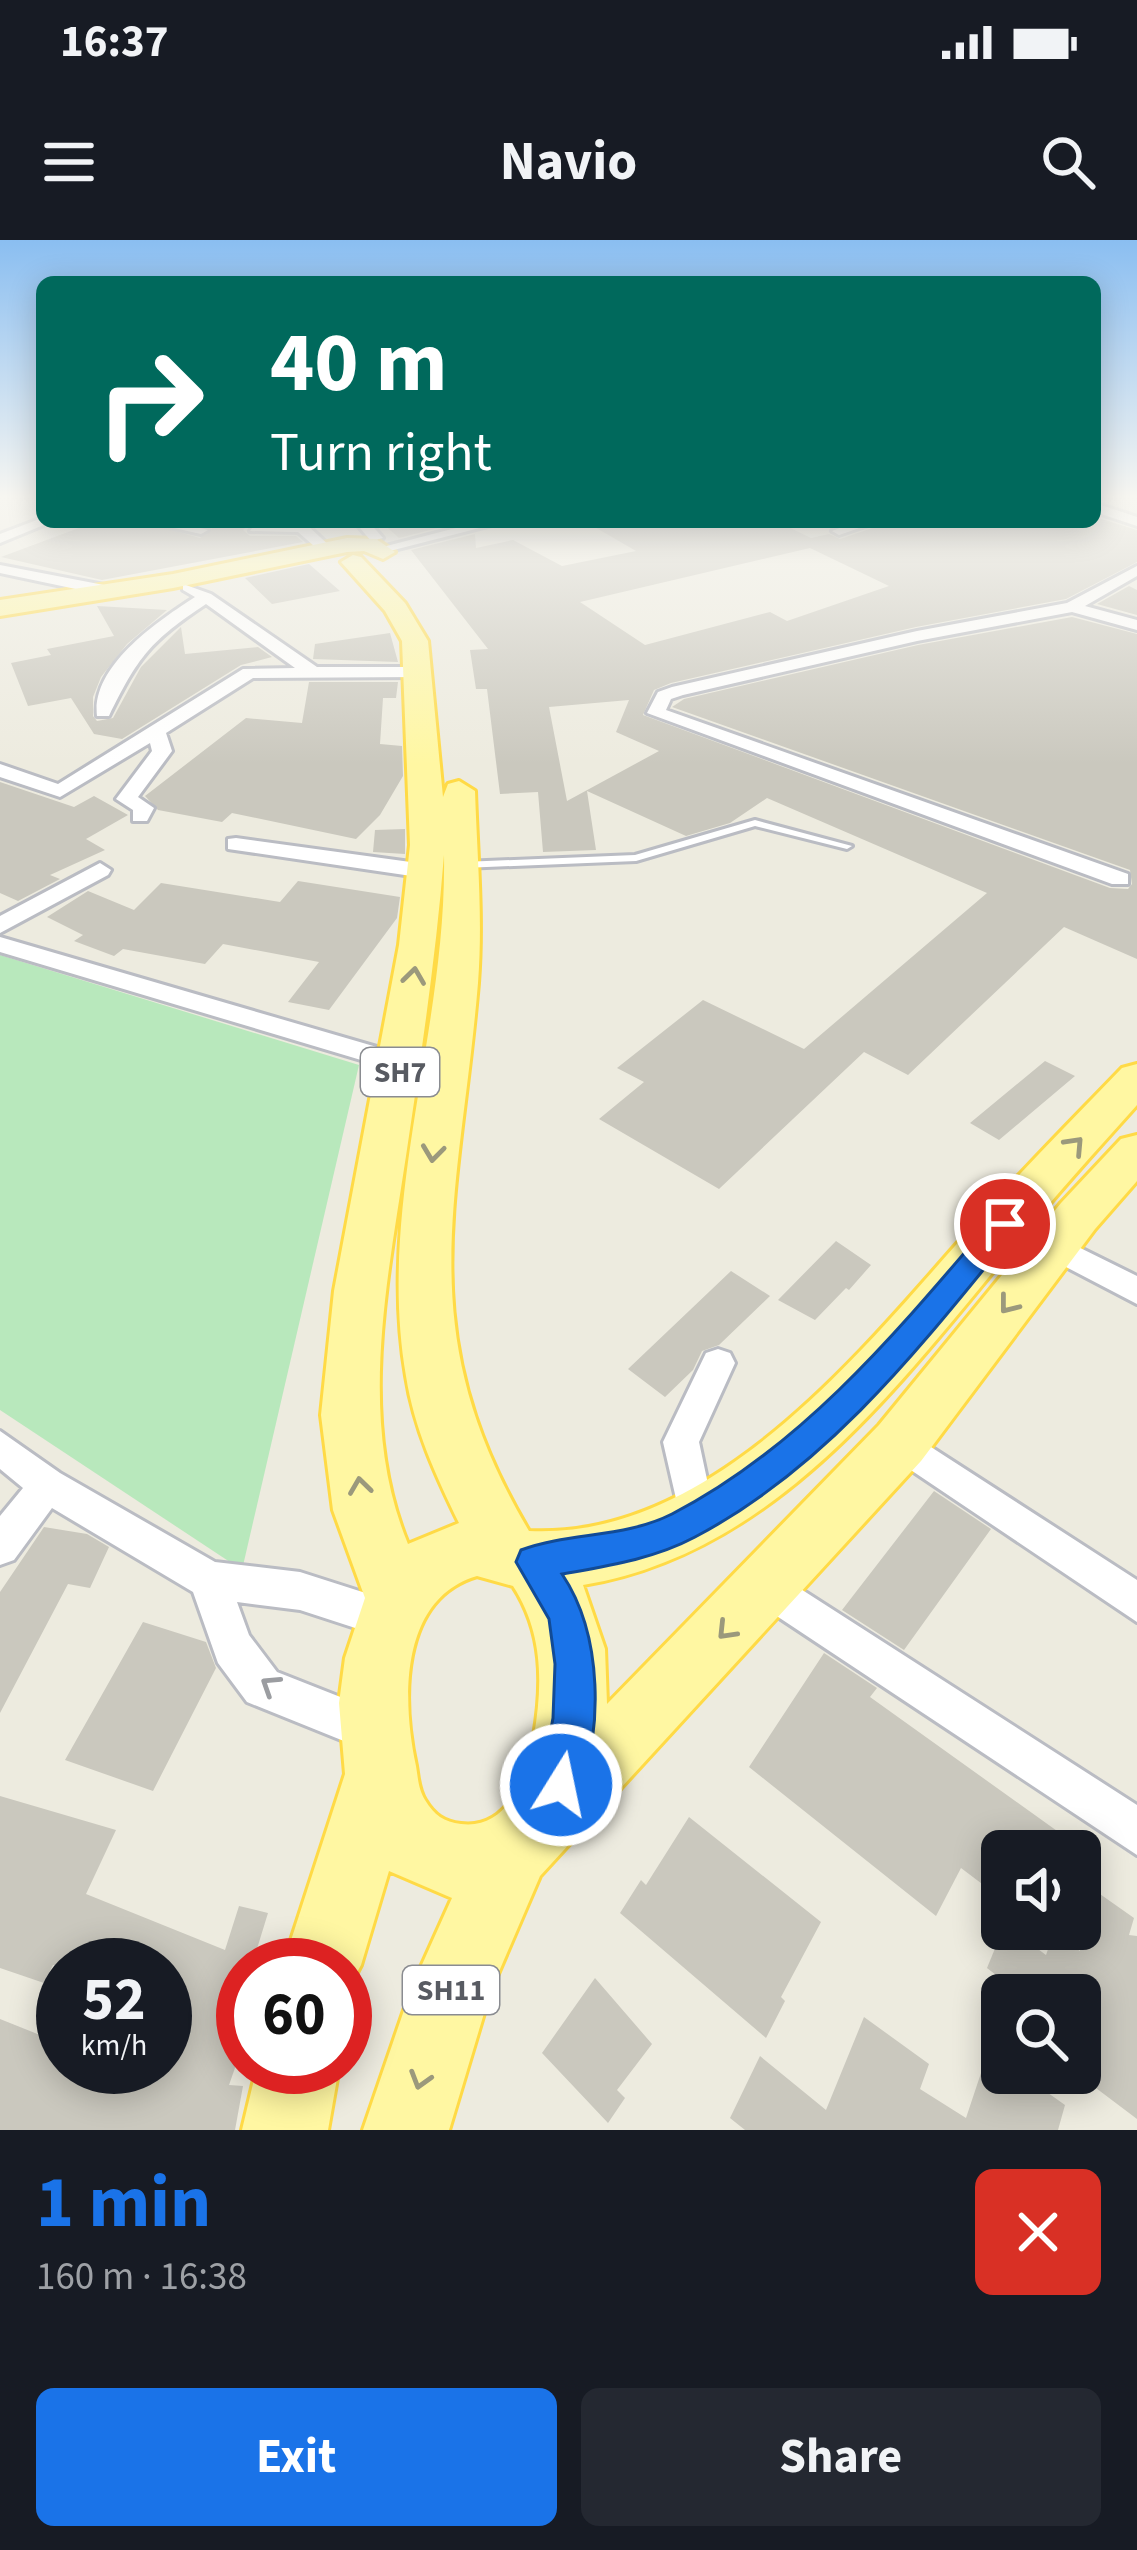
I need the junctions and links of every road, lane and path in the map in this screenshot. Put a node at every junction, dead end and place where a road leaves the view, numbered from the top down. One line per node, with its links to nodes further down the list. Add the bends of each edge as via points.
1 (91, 587): 7 (street)
2 (130, 587): 7 (main road)
3 (213, 587): 8 (main road)
4 (389, 587): 13 (main road, SH7)
5 (411, 587): 20 (main road, SH7, via 440,637 458,761)
6 (1107, 587): 9 (street)
7 (110, 591): 10 (main road)
8 (197, 592): 10 (main road); 12 (street); 14 (street, via 122,664)
9 (1072, 607): 11 (street); 22 (street, via 677,691 656,713)
10 (0, 611)
11 (1137, 625)
12 (310, 670): 13 (street); 15 (street, via 249,673)
13 (420, 672): 20 (main road, SH7)
14 (103, 712)
15 (157, 734): 16 (street, via 60,791); 17 (street, via 162,751 126,799 144,808)
16 (0, 770)
17 (140, 818)
18 (236, 844): 20 (street)
19 (848, 846): 20 (lane, via 755,824 636,858)
20 (442, 868): 24 (main road, SH7, one-way to 20); 35 (main road, SH7, one-way to 35, via 462,928 424,1224 433,1376 469,1486)
21 (100, 870): 23 (street)
22 (1120, 879)
23 (2, 928): 24 (street)
24 (401, 1063): 39 (main road, SH7, one-way to 24, via 363,1510 350,1415 360,1291)
25 (1137, 1078): 33 (main road, one-way to 25, via 826,1422 884,1366)
26 (1137, 1151): 27 (main road)
27 (1054, 1246): 28 (street); 30 (main road, one-way to 30)
28 (1137, 1291)
29 (718, 1363): 33 (street, via 681,1442)
30 (900, 1443): 37 (main road); 38 (street)
31 (0, 1447): 32 (street)
32 (47, 1485): 34 (street); 36 (street)
33 (696, 1517): 35 (main road, via 629,1546)
34 (0, 1547)
35 (520, 1557): 39 (main road, via 454,1548 424,1567); 42 (main road, SH7, via 567,1613 574,1664 561,1785)
36 (209, 1580): 39 (street); 40 (street, one-way to 36, via 262,1687 233,1648)
37 (768, 1587): 41 (street); 42 (main road, one-way to 42)
38 (1137, 1604)
39 (393, 1608): 40 (main road, via 373,1706)
40 (379, 1751): 42 (main road, via 396,1823 417,1848 473,1865); 43 (main road)
41 (1137, 1832)
42 (524, 1842): 46 (main road, SH11, one-way to 46, via 452,1987)
43 (329, 1938)
44 (292, 2094): 45 (main road)
45 (285, 2130)
46 (406, 2130)

